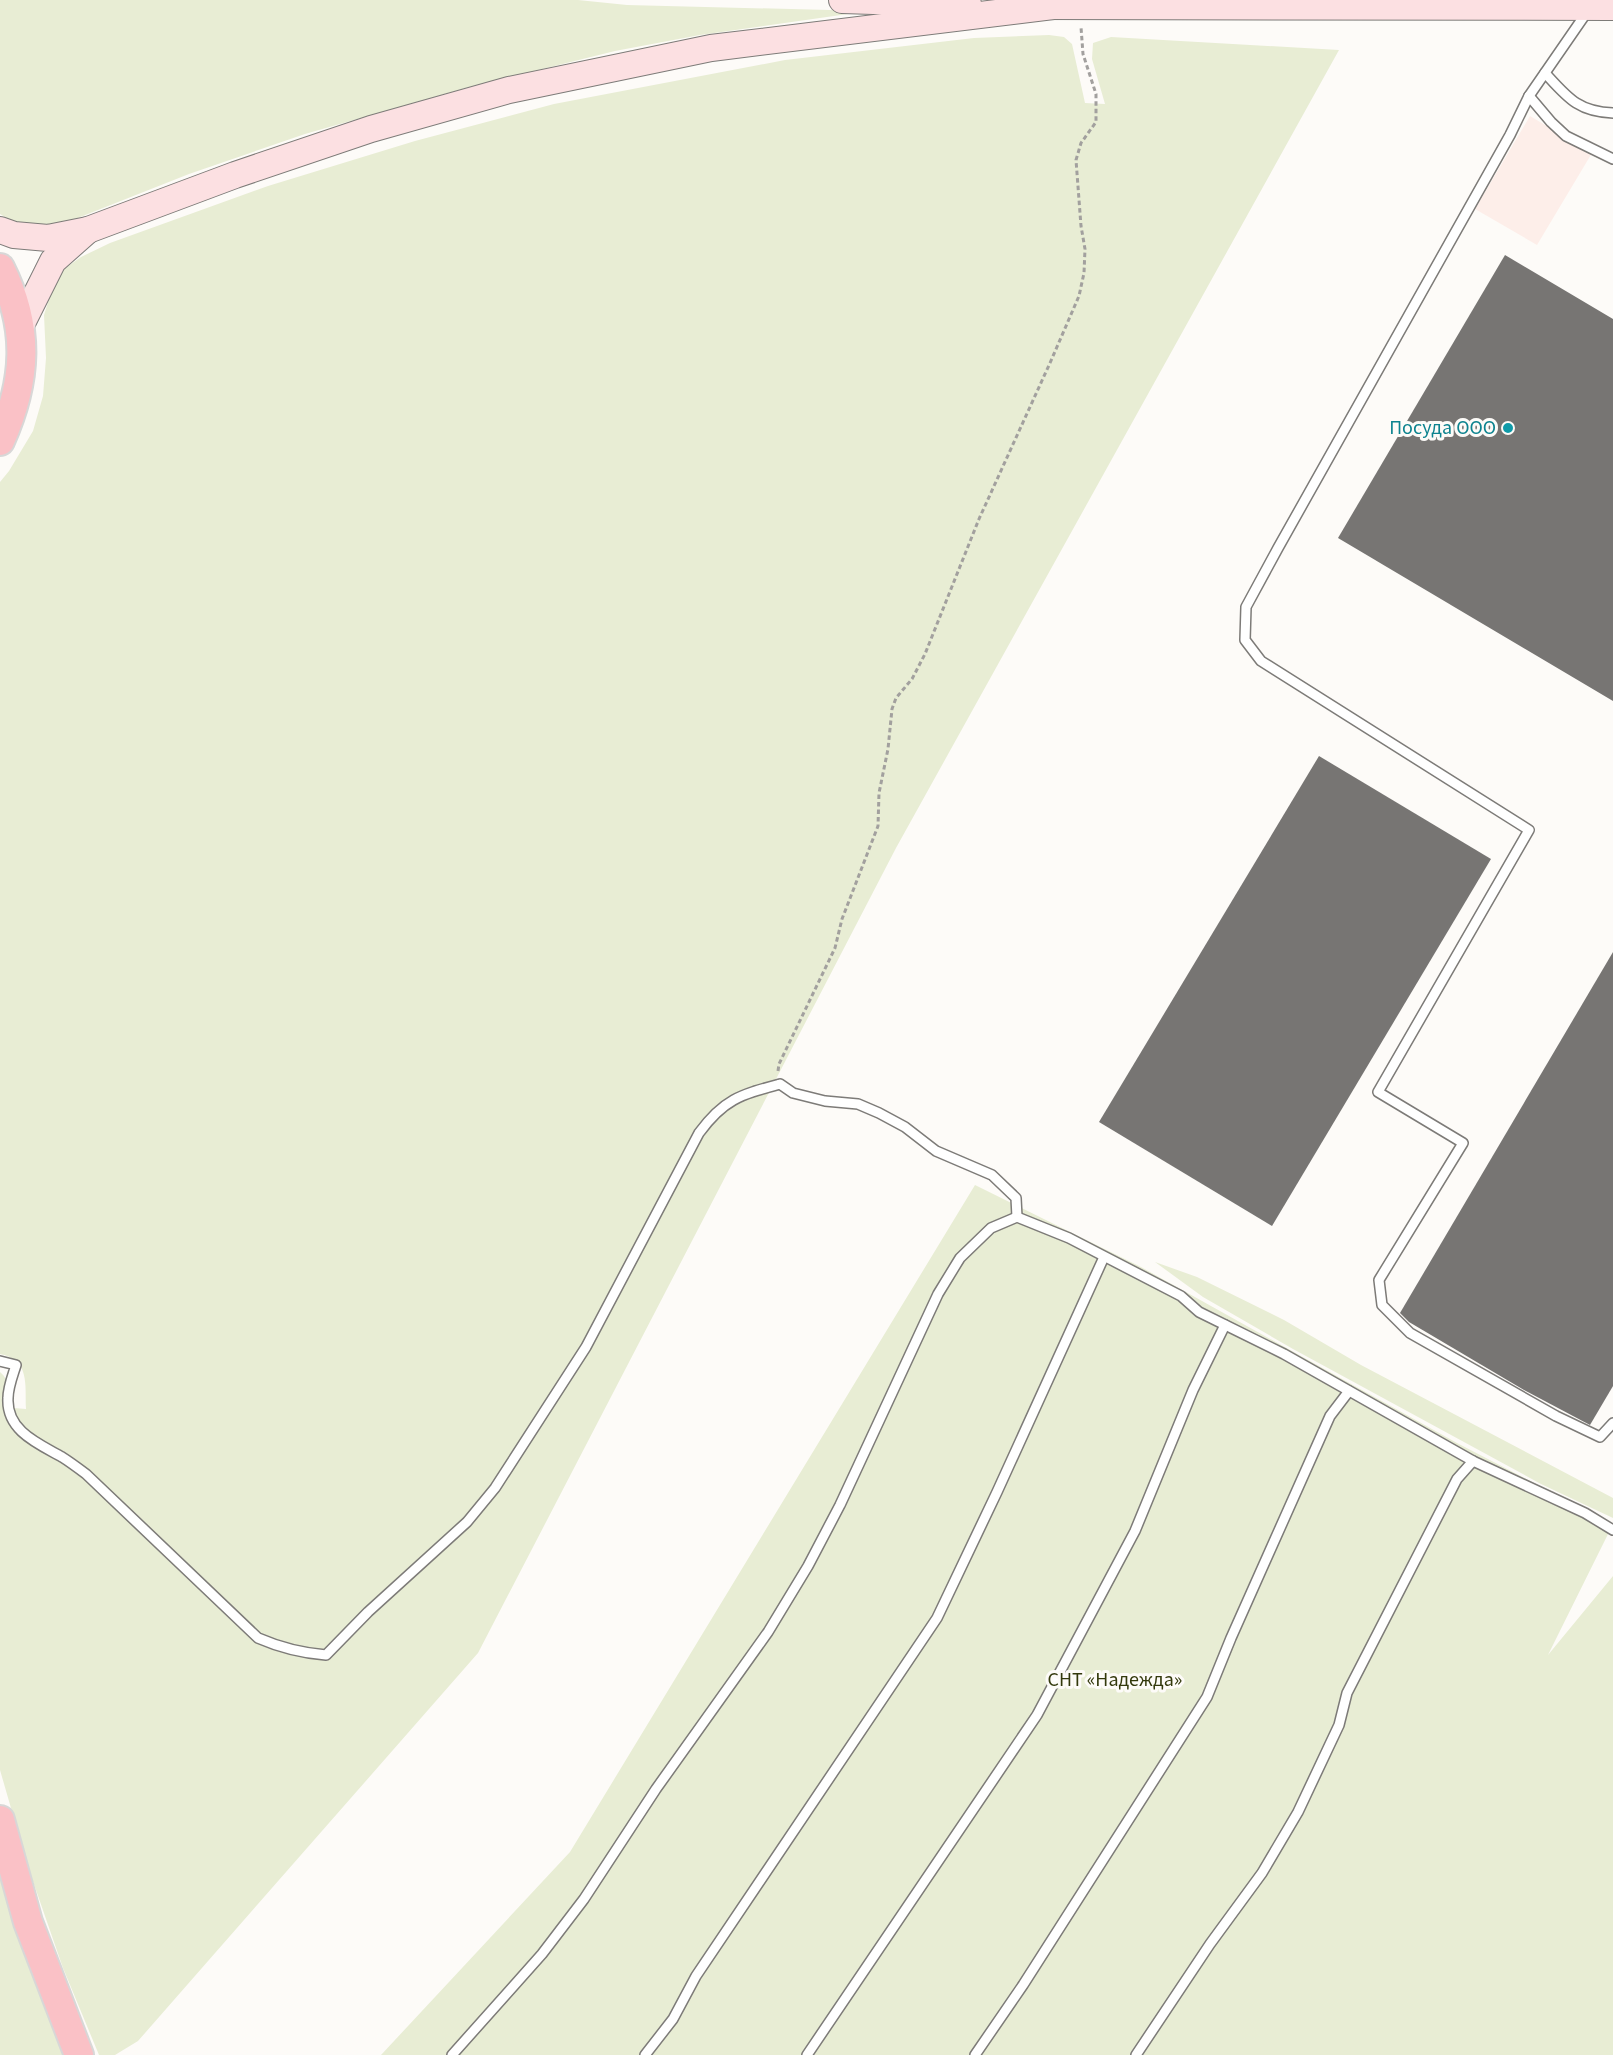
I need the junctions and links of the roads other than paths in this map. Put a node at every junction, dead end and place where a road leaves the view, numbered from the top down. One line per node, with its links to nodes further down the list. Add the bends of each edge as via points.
1 (843, 0): 3 (main road)
2 (1599, 5): 3 (main road); 4 (lane)
3 (1053, 6): 9 (main road, via 711,48 509,90 370,129)
4 (1545, 73): 5 (lane); 6 (lane, via 1570,101 1596,113)
5 (1529, 96): 7 (lane, via 1566,136); 18 (lane, via 1246,607 1245,640 1262,661 1528,830 1378,1092 1463,1143 1379,1280 1382,1305 1410,1333 1556,1416 1600,1437)
6 (1613, 113)
7 (1613, 159)
8 (0, 230): 9 (main road, via 48,238)
9 (88, 230): 11 (main road, via 53,261)
10 (0, 268): 11 (main road)
11 (21, 325): 12 (main road, via 17,396)
12 (0, 441)
13 (1017, 1217): 14 (lane); 16 (lane, via 1016,1198 992,1175 936,1151 905,1127 858,1104 792,1093 780,1084 724,1105 699,1133 586,1347 495,1488 467,1522 326,1654 280,1648 258,1638 86,1474 24,1436 14,1420 8,1398 16,1365); 23 (lane, via 991,1228 968,1250 938,1294 840,1505 768,1632 656,1789 584,1899 542,1954)
14 (1104, 1257): 15 (lane, via 1181,1296 1199,1312); 24 (lane, via 938,1618 696,1976 673,2019)
15 (1226, 1325): 17 (lane); 25 (lane, via 1194,1390 1135,1532 1037,1716)
16 (0, 1361)
17 (1349, 1391): 19 (lane); 26 (lane, via 1330,1416 1207,1697)
18 (1613, 1423)
19 (1473, 1461): 20 (lane); 27 (lane, via 1452,1490 1347,1693 1339,1725 1298,1812 1262,1873)
20 (1613, 1530)
21 (0, 1820): 22 (main road, via 28,1922)
22 (79, 2055)
23 (452, 2055)
24 (645, 2055)
25 (807, 2055)
26 (975, 2055)
27 (1136, 2055)

